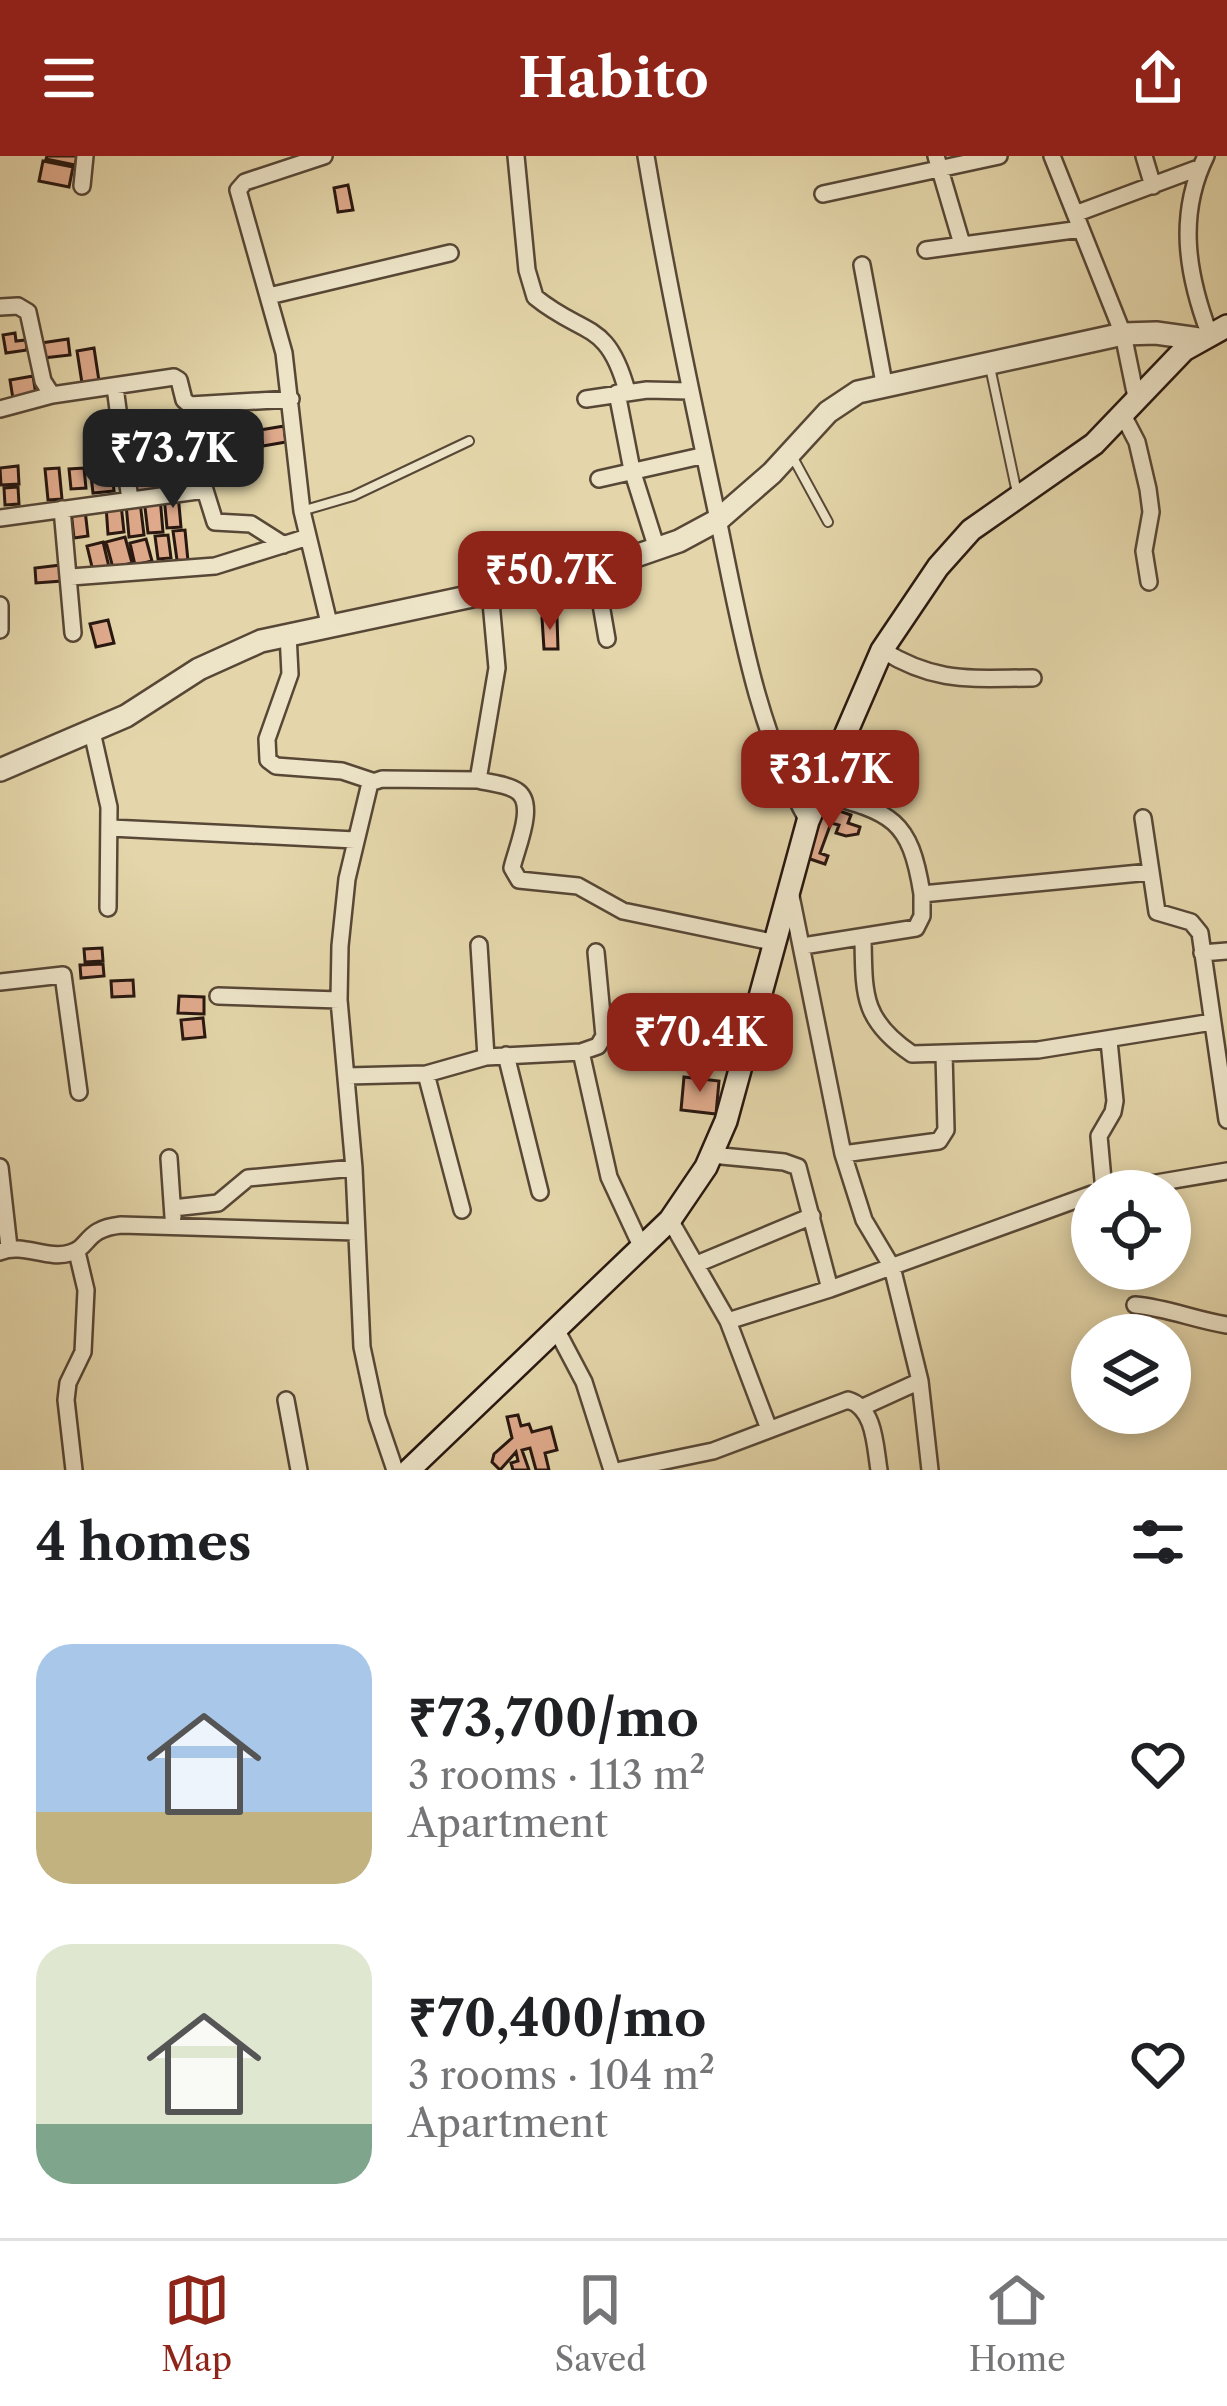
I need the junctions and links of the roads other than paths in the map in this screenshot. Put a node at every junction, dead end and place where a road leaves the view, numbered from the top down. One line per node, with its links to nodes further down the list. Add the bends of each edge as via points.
1 (85, 156): 10 (street)
2 (516, 156): 26 (street, via 535,297 609,344)
3 (646, 156): 25 (street)
4 (999, 156): 9 (street)
5 (1052, 156): 13 (street)
6 (1144, 156): 11 (street)
7 (318, 157): 18 (street, via 238,190)
8 (1204, 161): 11 (street); 20 (street, via 1187,253)
9 (938, 162): 12 (street); 14 (street)
10 (82, 186)
11 (1153, 186): 13 (street)
12 (823, 194)
13 (1078, 221): 14 (street); 21 (street)
14 (962, 244): 15 (street)
15 (926, 250)
16 (450, 254): 18 (street)
17 (862, 265): 23 (street)
18 (269, 296): 28 (street)
19 (0, 308): 27 (street, via 28,312)
20 (1212, 332): 21 (main road); 31 (main road)
21 (1123, 334): 22 (main road); 31 (street)
22 (989, 361): 23 (main road); 37 (lane)
23 (884, 383): 33 (main road, via 843,400)
24 (115, 387): 27 (street); 28 (street, via 174,377 190,405); 38 (street)
25 (689, 391): 26 (street); 34 (street)
26 (622, 392): 29 (street); 35 (street)
27 (52, 395): 30 (street)
28 (291, 399): 40 (street)
29 (586, 399)
30 (0, 409)
31 (1130, 409): 37 (main road, via 1094,445); 49 (street, via 1151,512)
32 (469, 441): 40 (lane)
33 (790, 453): 42 (main road); 43 (lane)
34 (701, 456): 35 (street); 42 (street)
35 (632, 470): 36 (street); 46 (street)
36 (598, 479)
37 (1017, 495): 57 (main road, via 938,567)
38 (130, 500): 39 (street); 45 (street, via 205,490 214,522 251,524)
39 (62, 508): 41 (street); 48 (street)
40 (302, 511): 44 (street)
41 (0, 518)
42 (718, 520): 46 (main road); 65 (street, via 756,693)
43 (828, 522)
44 (308, 537): 45 (street); 52 (street)
45 (284, 545): 48 (street, via 215,566)
46 (657, 549): 47 (main road)
47 (595, 569): 50 (main road); 56 (street)
48 (71, 577): 54 (street)
49 (1149, 582)
50 (490, 591): 52 (main road); 61 (street, via 497,668)
51 (0, 605): 53 (street)
52 (329, 623): 55 (main road)
53 (0, 630)
54 (74, 634)
55 (288, 634): 59 (main road, via 230,652); 62 (street, via 290,674 267,739 268,760)
56 (607, 639)
57 (882, 650): 58 (street, via 939,676); 63 (main road)
58 (1033, 678)
59 (92, 732): 60 (main road); 66 (street)
60 (1, 766)
61 (478, 780): 62 (street); 73 (street, via 517,790 525,801 512,868 519,880 578,886 637,916)
62 (372, 781): 67 (street)
63 (820, 793): 65 (main road); 70 (street, via 878,812 900,829 915,849)
64 (1143, 818): 68 (street)
65 (808, 821): 69 (main road)
66 (111, 828): 67 (street); 71 (street)
67 (355, 840): 81 (street)
68 (1150, 872): 70 (street); 78 (street, via 1157,912 1197,926)
69 (788, 884): 73 (main road); 75 (street)
70 (922, 894): 72 (street, via 916,928)
71 (108, 908)
72 (863, 938): 75 (street); 85 (street, via 874,1020 912,1054)
73 (772, 942): 93 (main road)
74 (479, 945): 87 (street)
75 (803, 946): 92 (street)
76 (1227, 951): 78 (street)
77 (596, 952): 84 (street, via 604,1036)
78 (1202, 953): 82 (street)
79 (0, 982): 90 (street, via 63,975)
80 (218, 996): 81 (street)
81 (339, 1000): 89 (street)
82 (1212, 1022): 83 (street); 91 (street)
83 (1109, 1041): 85 (street); 97 (street, via 1115,1101 1099,1136)
84 (581, 1052): 86 (street); 107 (street, via 609,1177)
85 (944, 1054): 92 (street, via 946,1130 939,1141)
86 (506, 1055): 87 (street); 100 (street)
87 (486, 1058): 88 (street)
88 (426, 1074): 89 (street); 102 (street)
89 (347, 1076): 96 (street)
90 (79, 1092)
91 (1227, 1120)
92 (844, 1154): 111 (street, via 864,1220)
93 (711, 1155): 103 (street, via 792,1163 802,1172); 105 (main road)
94 (169, 1158): 104 (street)
95 (0, 1167): 108 (street)
96 (354, 1168): 104 (street, via 248,1178 218,1203); 106 (street)
97 (1104, 1170)
98 (1227, 1171): 99 (street)
99 (1191, 1177)
100 (540, 1192)
101 (1071, 1199): 111 (street)
102 (462, 1210)
103 (812, 1216): 110 (street); 112 (street)
104 (173, 1217): 106 (street); 109 (street, via 106,1226)
105 (670, 1220): 107 (main road); 110 (street)
106 (356, 1232): 123 (street, via 362,1347)
107 (642, 1248): 116 (main road)
108 (5, 1250): 109 (street)
109 (77, 1252): 121 (street, via 86,1290 83,1352 66,1400)
110 (697, 1264): 114 (street)
111 (892, 1267): 112 (street); 117 (street)
112 (830, 1289): 114 (street)
113 (1135, 1305): 115 (street)
114 (728, 1322): 120 (street)
115 (1227, 1325)
116 (556, 1329): 124 (main road); 125 (street)
117 (920, 1381): 119 (street); 127 (street)
118 (286, 1400): 122 (street)
119 (863, 1407): 120 (street, via 848,1400); 126 (street)
120 (769, 1429): 125 (street)
121 (74, 1470)
122 (299, 1470)
123 (395, 1470)
124 (409, 1470)
125 (617, 1470)
126 (879, 1470)
127 (930, 1470)

